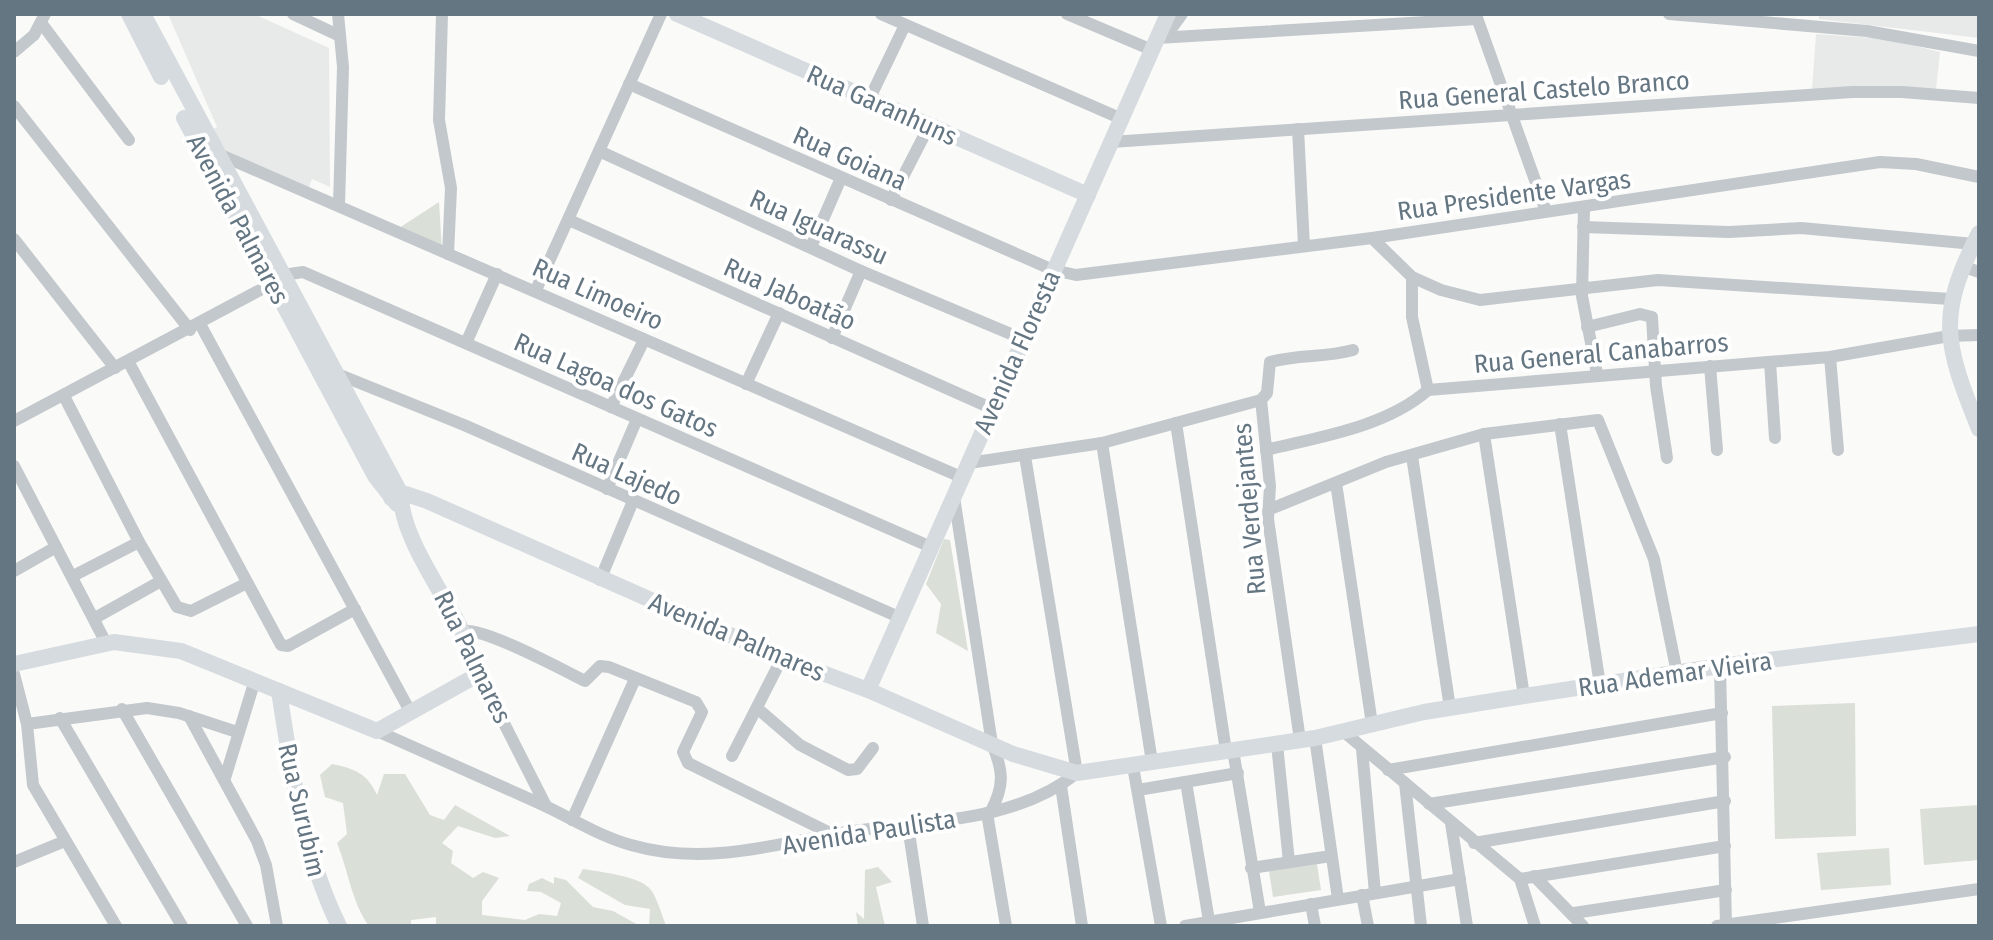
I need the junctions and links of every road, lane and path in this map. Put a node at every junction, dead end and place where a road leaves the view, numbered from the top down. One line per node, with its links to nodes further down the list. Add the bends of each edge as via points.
1 (129, 14): 53 (main road, Avenida Palmares)
2 (143, 14): 31 (main road, Avenida Palmares)
3 (293, 14): 16 (street)
4 (338, 14): 16 (street)
5 (442, 14): 46 (street, via 439,120 451,200)
6 (661, 14): 20 (street)
7 (677, 14): 22 (main road, Rua Garanhuns)
8 (881, 14): 15 (street)
9 (1067, 14): 17 (street)
10 (1168, 14): 17 (main road, Avenida Floresta)
11 (1182, 14): 17 (street)
12 (1669, 14): 18 (street, via 1867,31)
13 (1477, 17): 17 (street); 24 (street)
14 (43, 19): 19 (street); 28 (street)
15 (905, 25): 22 (street); 25 (street)
16 (340, 36): 36 (street)
17 (1158, 41): 25 (main road, Avenida Floresta)
18 (1979, 51)
19 (14, 52)
20 (629, 84): 30 (street); 33 (street, Rua Goiana)
21 (1979, 98): 24 (street, Rua General Castelo Branco, via 1865,92)
22 (869, 100): 26 (main road, Rua Garanhuns)
23 (14, 106): 58 (street)
24 (1512, 116): 27 (street, Rua General Castelo Branco); 38 (street)
25 (1122, 119): 29 (main road, Avenida Floresta)
26 (929, 126): 34 (main road, Rua Garanhuns); 35 (street)
27 (1298, 129): 29 (street, Rua General Castelo Branco); 44 (street)
28 (129, 140)
29 (1111, 142): 34 (main road, Avenida Floresta)
30 (599, 151): 39 (street); 45 (street, Rua Iguarassu)
31 (215, 153): 36 (street, Rua Limoeiro); 53 (main road, Avenida Palmares)
32 (1979, 177): 37 (street, Rua Presidente Vargas, via 1880,162)
33 (841, 178): 35 (street, Rua Goiana); 45 (street)
34 (1088, 195): 48 (main road, Avenida Floresta)
35 (891, 200): 48 (street, Rua Goiana)
36 (339, 205): 46 (street, Rua Limoeiro)
37 (1584, 207): 38 (street, Rua Presidente Vargas); 40 (street)
38 (1546, 211): 41 (street, Rua Presidente Vargas)
39 (569, 220): 55 (street); 57 (street, Rua Jaboatão)
40 (1583, 227): 42 (street, via 1729,232 1801,228); 54 (street)
41 (1372, 238): 44 (street, Rua Presidente Vargas); 52 (street)
42 (1976, 238): 47 (main road)
43 (14, 239): 71 (street)
44 (1304, 246): 48 (street, Rua Presidente Vargas, via 1087,275)
45 (811, 247): 49 (street, Rua Iguarassu)
46 (448, 254): 51 (street, Rua Limoeiro)
47 (1962, 266): 50 (street); 56 (main road)
48 (1053, 270): 63 (main road, Avenida Floresta)
49 (861, 271): 62 (street); 63 (street, Rua Iguarassu)
50 (1979, 272)
51 (497, 274): 55 (street, Rua Limoeiro); 65 (street)
52 (1412, 277): 54 (street, via 1480,300); 76 (street, via 1412,317)
53 (278, 281): 58 (street); 65 (street, Rua Lagoa dos Gatos, via 294,273 310,274); 73 (main road, Avenida Palmares); 101 (main road, Avenida Palmares)
54 (1582, 289): 56 (street, via 1658,280); 59 (street)
55 (536, 290): 64 (street, Rua Limoeiro)
56 (1950, 299): 61 (main road)
57 (779, 313): 62 (street, Rua Jaboatão); 75 (street)
58 (195, 327): 68 (street); 112 (street)
59 (1587, 327): 72 (street, via 1640,314 1652,317); 74 (street)
60 (1979, 335): 61 (street, Rua General Canabarros)
61 (1949, 336): 67 (street, Rua General Canabarros); 81 (main road)
62 (832, 338): 80 (street, Rua Jaboatão)
63 (1023, 339): 80 (main road, Avenida Floresta)
64 (644, 340): 75 (street, Rua Limoeiro); 79 (street)
65 (466, 343): 79 (street, Rua Lagoa dos Gatos)
66 (1353, 350): 78 (street, Rua Verdejantes, via 1270,362 1268,390)
67 (1830, 357): 69 (street, Rua General Canabarros); 92 (street)
68 (128, 361): 71 (street); 111 (street)
69 (1770, 362): 70 (street, Rua General Canabarros); 88 (street)
70 (1710, 366): 72 (street, Rua General Canabarros); 91 (street)
71 (115, 368): 77 (street)
72 (1657, 371): 74 (street, Rua General Canabarros); 95 (street)
73 (335, 373): 99 (street, Rua Lajedo); 101 (main road, Avenida Palmares)
74 (1597, 374): 76 (street, Rua General Canabarros)
75 (746, 384): 97 (street, Rua Limoeiro)
76 (1428, 390): 90 (street, Rua General Canabarros, via 1384,416)
77 (64, 396): 83 (street); 104 (street)
78 (1261, 400): 84 (street); 90 (street, Rua Verdejantes)
79 (611, 407): 82 (street, Rua Lagoa dos Gatos)
80 (993, 409): 97 (main road, Avenida Floresta)
81 (1976, 410): 86 (main road)
82 (637, 419): 99 (street); 106 (street, Rua Lagoa dos Gatos)
83 (14, 421)
84 (1176, 423): 89 (street); 147 (street)
85 (1560, 424): 87 (street); 121 (street, via 1598,420 1654,559); 126 (street)
86 (1979, 429)
87 (1484, 434): 94 (street); 129 (street)
88 (1775, 438)
89 (1102, 443): 93 (street); 150 (street)
90 (1266, 450): 103 (street, Rua Verdejantes)
91 (1717, 450)
92 (1838, 450)
93 (1025, 456): 97 (street); 153 (street)
94 (1412, 456): 98 (street); 131 (street)
95 (1667, 458)
96 (14, 466): 105 (street)
97 (965, 470): 100 (main road, Avenida Floresta)
98 (1336, 483): 103 (street); 138 (street)
99 (607, 489): 102 (street, Rua Lajedo)
100 (954, 497): 106 (main road, Avenida Floresta); 143 (street)
101 (397, 500): 109 (main road, Avenida Palmares, via 439,506); 115 (main road, Rua Palmares)
102 (633, 501): 109 (street); 114 (street, Rua Lajedo)
103 (1268, 510): 142 (street, Rua Verdejantes)
104 (139, 542): 108 (street); 110 (street)
105 (56, 547): 107 (street); 108 (street)
106 (931, 547): 114 (main road, Avenida Floresta)
107 (14, 571)
108 (73, 576): 113 (street)
109 (600, 580): 118 (main road, Avenida Palmares)
110 (161, 581): 111 (street, via 177,607 188,612); 113 (street)
111 (247, 583): 112 (street, via 284,647)
112 (355, 609): 133 (street)
113 (95, 618): 117 (street)
114 (901, 618): 127 (main road, Avenida Floresta)
115 (462, 631): 123 (main road, Rua Palmares); 124 (street, via 472,629 585,681 604,666)
116 (1979, 634): 120 (main road, Rua Ademar Vieira)
117 (106, 643): 119 (main road, Avenida Paulista); 125 (main road, Avenida Paulista, via 181,651)
118 (782, 658): 127 (main road, Avenida Palmares); 130 (street)
119 (14, 664)
120 (1720, 666): 121 (main road, Rua Ademar Vieira); 134 (street)
121 (1677, 673): 126 (main road, Rua Ademar Vieira)
122 (14, 674): 137 (street)
123 (479, 674): 133 (main road); 162 (street, Rua Palmares)
124 (635, 679): 164 (street); 167 (street, via 700,705 700,717 683,752 688,763)
125 (255, 680): 128 (main road, Avenida Paulista); 140 (street)
126 (1600, 685): 129 (main road, Rua Ademar Vieira)
127 (868, 690): 143 (main road, Avenida Palmares)
128 (279, 691): 139 (main road, Avenida Paulista); 192 (main road, Rua Surubim, via 314,871)
129 (1524, 696): 131 (main road, Rua Ademar Vieira)
130 (757, 708): 145 (street, via 800,745 848,770 857,769); 148 (street)
131 (1450, 708): 138 (main road, Rua Ademar Vieira)
132 (122, 709): 135 (street); 136 (street); 190 (street)
133 (411, 713): 139 (main road)
134 (1722, 713): 149 (street); 152 (street)
135 (189, 716): 140 (street); 155 (street)
136 (60, 718): 137 (street); 189 (street)
137 (27, 724): 168 (street, via 33,785)
138 (1372, 724): 141 (main road)
139 (377, 731): 162 (street, Avenida Paulista)
140 (237, 732): 155 (street)
141 (1344, 732): 142 (main road); 146 (street)
142 (1307, 739): 144 (main road); 171 (street, Rua Verdejantes)
143 (992, 744): 153 (main road, Avenida Palmares); 163 (street, via 1002,772)
144 (1277, 744): 147 (main road); 173 (street)
145 (873, 748)
146 (1362, 749): 152 (street); 181 (street)
147 (1230, 750): 150 (main road); 154 (street)
148 (732, 756)
149 (1725, 757): 160 (street); 161 (street)
150 (1152, 762): 151 (main road)
151 (1133, 766): 153 (main road); 159 (street)
152 (1388, 770): 157 (street)
153 (1077, 773): 158 (street, Avenida Paulista)
154 (1238, 773): 156 (street); 174 (street)
155 (225, 778): 191 (street, via 262,855)
156 (1186, 782): 159 (street); 186 (street)
157 (1405, 783): 161 (street); 178 (street)
158 (1061, 786): 163 (street, Avenida Paulista); 195 (street)
159 (1138, 790): 196 (street)
160 (1725, 801): 169 (street); 170 (street)
161 (1429, 804): 165 (street)
162 (546, 806): 164 (street, Avenida Paulista)
163 (989, 812): 166 (street, Avenida Paulista); 194 (street)
164 (572, 820): 167 (street, Avenida Paulista, via 631,845 700,855 804,843)
165 (1451, 823): 169 (street); 176 (street)
166 (908, 826): 167 (street, Avenida Paulista); 193 (street)
167 (832, 834)
168 (65, 841): 172 (street); 188 (street)
169 (1474, 843): 177 (street)
170 (1725, 846): 175 (street); 180 (street)
171 (1331, 856): 173 (street); 182 (street, Rua Verdejantes)
172 (14, 862)
173 (1289, 862): 174 (street)
174 (1251, 868): 184 (street)
175 (1534, 876): 177 (street); 185 (street)
176 (1460, 879): 178 (street); 201 (street)
177 (1520, 879): 202 (street)
178 (1417, 887): 181 (street); 200 (street)
179 (1979, 889): 187 (street)
180 (1726, 890): 185 (street); 187 (street)
181 (1369, 894): 182 (street); 199 (street)
182 (1338, 899): 183 (street)
183 (1311, 904): 184 (street); 198 (street)
184 (1260, 912): 186 (street)
185 (1574, 913): 203 (street)
186 (1209, 921): 197 (street)
187 (1723, 925)
188 (116, 926)
189 (182, 926)
190 (247, 926)
191 (277, 926)
192 (339, 926)
193 (923, 926)
194 (1006, 926)
195 (1082, 926)
196 (1161, 926)
197 (1185, 926)
198 (1315, 926)
199 (1368, 926)
200 (1421, 926)
201 (1467, 926)
202 (1535, 926)
203 (1583, 926)

